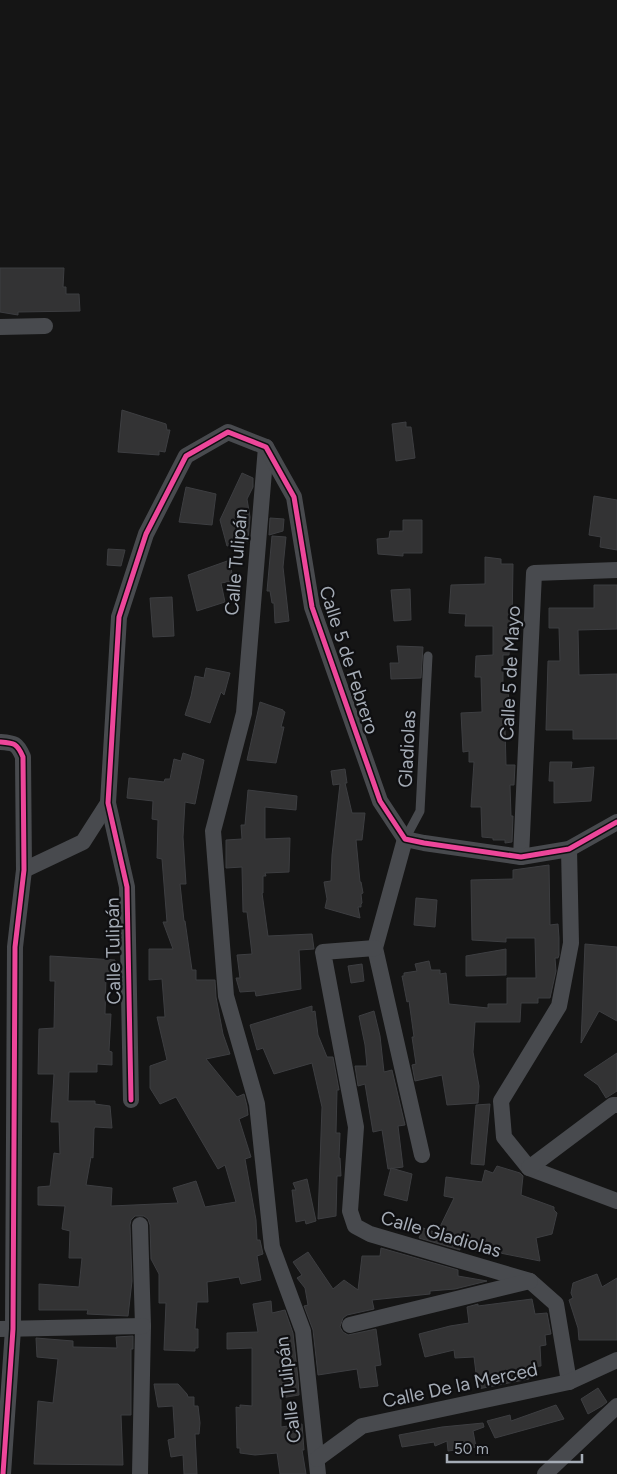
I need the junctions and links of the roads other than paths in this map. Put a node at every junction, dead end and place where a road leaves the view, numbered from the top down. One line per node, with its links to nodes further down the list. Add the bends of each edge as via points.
1 (45, 326): 2 (street)
2 (0, 327)
3 (266, 447): 7 (street, via 228,432 186,456 146,534 119,617); 9 (street, Calle 5 de Febrero, via 294,497 312,607 380,801); 28 (street, Calle Tulipán, via 244,713 213,831 226,996 257,1104 272,1247 303,1330)
4 (617, 570): 11 (street, Calle 5 de Mayo, via 534,573)
5 (428, 656): 9 (lane, Gladiolas, via 420,811)
6 (7, 742): 12 (street, via 20,748 23,757)
7 (108, 803): 12 (street, via 83,842); 15 (street, Calle Tulipán, via 127,887)
8 (617, 822): 10 (street)
9 (405, 839): 11 (street); 13 (street)
10 (568, 849): 11 (street); 18 (street, via 571,943 560,1006 501,1101 504,1137)
11 (521, 857)
12 (24, 870): 14 (street)
13 (375, 948): 17 (street); 21 (street, Calle Gladiolas, via 323,952 356,1127 350,1211 355,1226 370,1234)
14 (8, 950): 24 (street)
15 (131, 1100)
16 (617, 1105): 18 (street)
17 (422, 1155)
18 (529, 1168): 19 (street)
19 (617, 1201)
20 (140, 1225): 23 (street)
21 (530, 1280): 22 (street); 26 (street, Calle Gladiolas, via 556,1304)
22 (350, 1325)
23 (143, 1326): 24 (street); 30 (street)
24 (6, 1329): 29 (street)
25 (617, 1360): 26 (street, Calle De la Merced)
26 (569, 1382): 28 (street, Calle De la Merced, via 362,1426)
27 (617, 1406): 31 (street)
28 (317, 1467)
29 (3, 1474)
30 (140, 1474)
31 (545, 1474)

